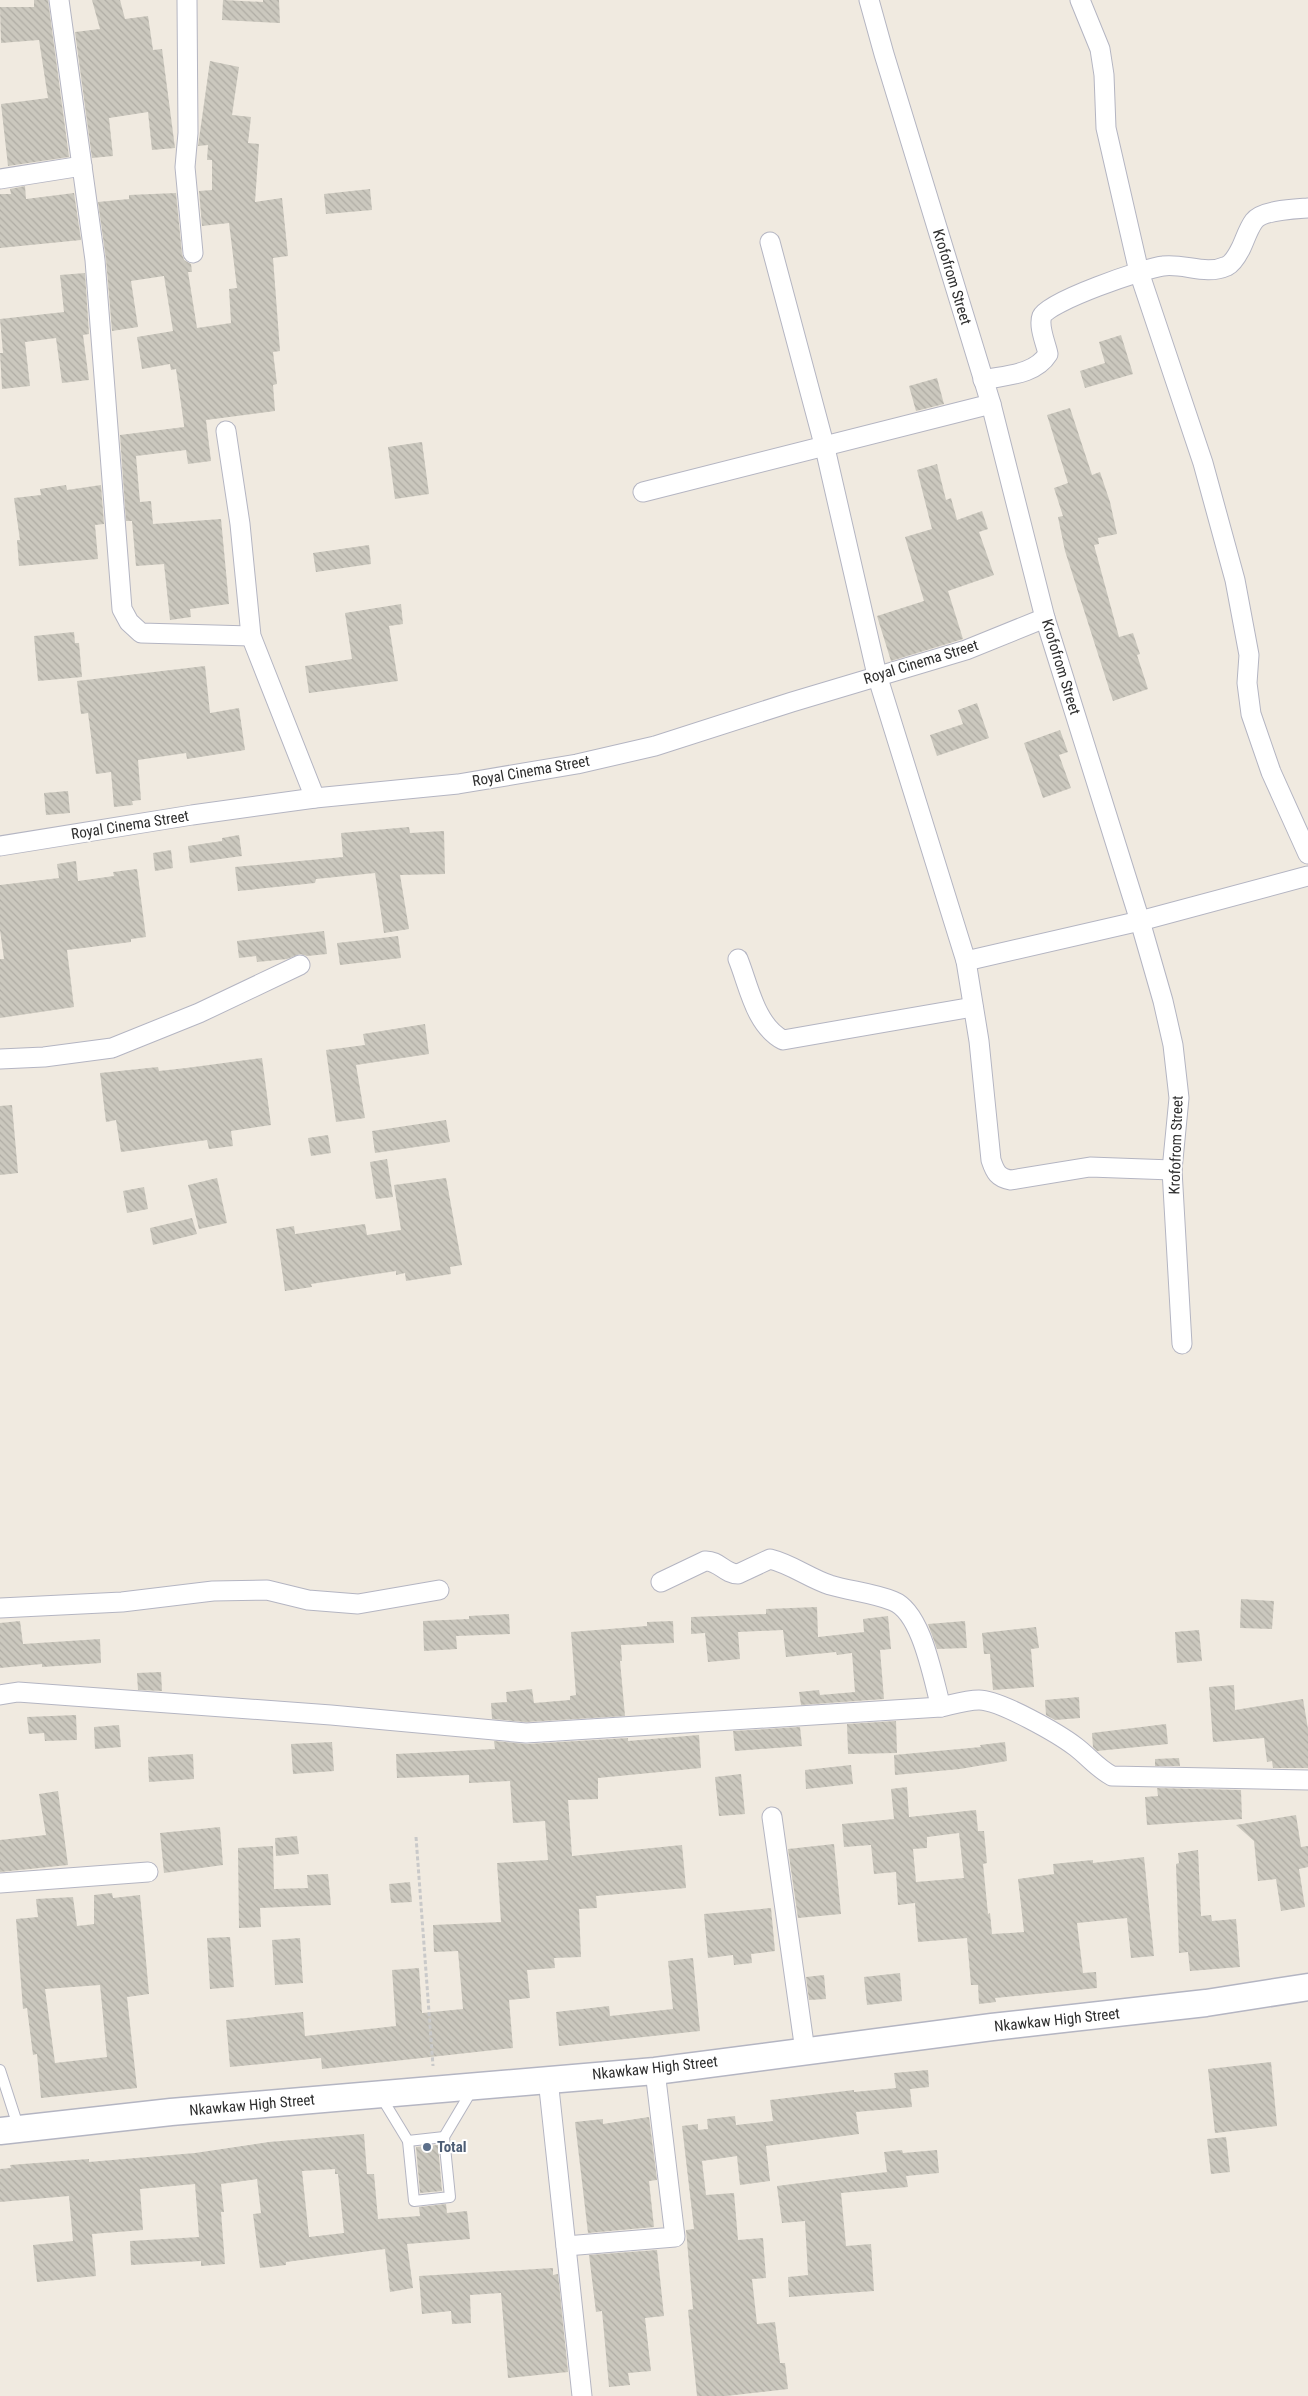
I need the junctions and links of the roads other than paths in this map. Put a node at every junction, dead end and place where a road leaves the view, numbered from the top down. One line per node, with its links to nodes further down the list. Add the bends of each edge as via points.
1 (60, 0): 5 (street)
2 (187, 0): 9 (street, via 188,134 185,167)
3 (869, 0): 11 (street, Krofofrom Street)
4 (1080, 0): 10 (street, via 1100,49 1106,128)
5 (82, 166): 6 (street); 17 (street, via 95,260 122,609 141,634)
6 (0, 179)
7 (1308, 208): 10 (street, via 1261,214 1254,220 1237,256 1228,265 1195,271 1177,265 1162,266)
8 (770, 242): 14 (street)
9 (192, 253)
10 (1140, 272): 11 (street, via 1054,305 1042,316 1048,354 1042,363 1034,369); 21 (street, via 1203,463 1235,580 1249,655 1247,683 1251,714 1271,772)
11 (983, 380): 12 (street, Krofofrom Street)
12 (990, 404): 14 (street); 16 (street, Krofofrom Street)
13 (226, 432): 17 (street)
14 (825, 448): 15 (street); 18 (street)
15 (643, 492)
16 (1045, 618): 18 (street, Royal Cinema Street, via 966,650); 23 (street, Krofofrom Street)
17 (252, 636): 19 (street)
18 (878, 675): 19 (street, Royal Cinema Street, via 655,746 585,762 458,784); 25 (street)
19 (315, 798): 20 (street, Royal Cinema Street)
20 (0, 846)
21 (1308, 854)
22 (1308, 876): 23 (street)
23 (1140, 921): 25 (street); 29 (street, Krofofrom Street, via 1173,1045 1179,1098)
24 (738, 959): 27 (street, via 762,1022 773,1035 783,1040)
25 (966, 961): 27 (street)
26 (300, 965): 28 (street, via 199,1013 112,1048)
27 (973, 1007): 29 (street, via 995,1173 1011,1180 1090,1167)
28 (0, 1059)
29 (1172, 1170): 30 (street, Krofofrom Street)
30 (1182, 1344)
31 (662, 1582): 35 (street, via 705,1561 738,1574 770,1559 821,1582 895,1601 908,1612 918,1628)
32 (439, 1590): 33 (street, via 358,1604 308,1600 267,1590 213,1591 122,1602)
33 (0, 1608)
34 (0, 1695): 35 (street, via 18,1692 526,1733)
35 (942, 1707): 36 (street, via 981,1700 997,1704 1049,1729 1112,1776)
36 (1308, 1780)
37 (772, 1817): 41 (street)
38 (148, 1872): 39 (street)
39 (0, 1883)
40 (1308, 1987): 41 (main road, Nkawkaw High Street, via 1206,2003)
41 (805, 2051): 43 (main road, Nkawkaw High Street)
42 (0, 2070): 47 (lane)
43 (655, 2071): 44 (main road, Nkawkaw High Street); 50 (street, via 675,2237)
44 (548, 2079): 45 (main road, Nkawkaw High Street); 50 (street)
45 (474, 2086): 46 (main road, Nkawkaw High Street); 48 (lane)
46 (379, 2094): 47 (main road, Nkawkaw High Street, via 171,2112); 49 (lane)
47 (10, 2131)
48 (444, 2137): 49 (lane); 49 (lane, via 450,2197 414,2201)
49 (408, 2141)
50 (566, 2246): 51 (street)
51 (582, 2396)

